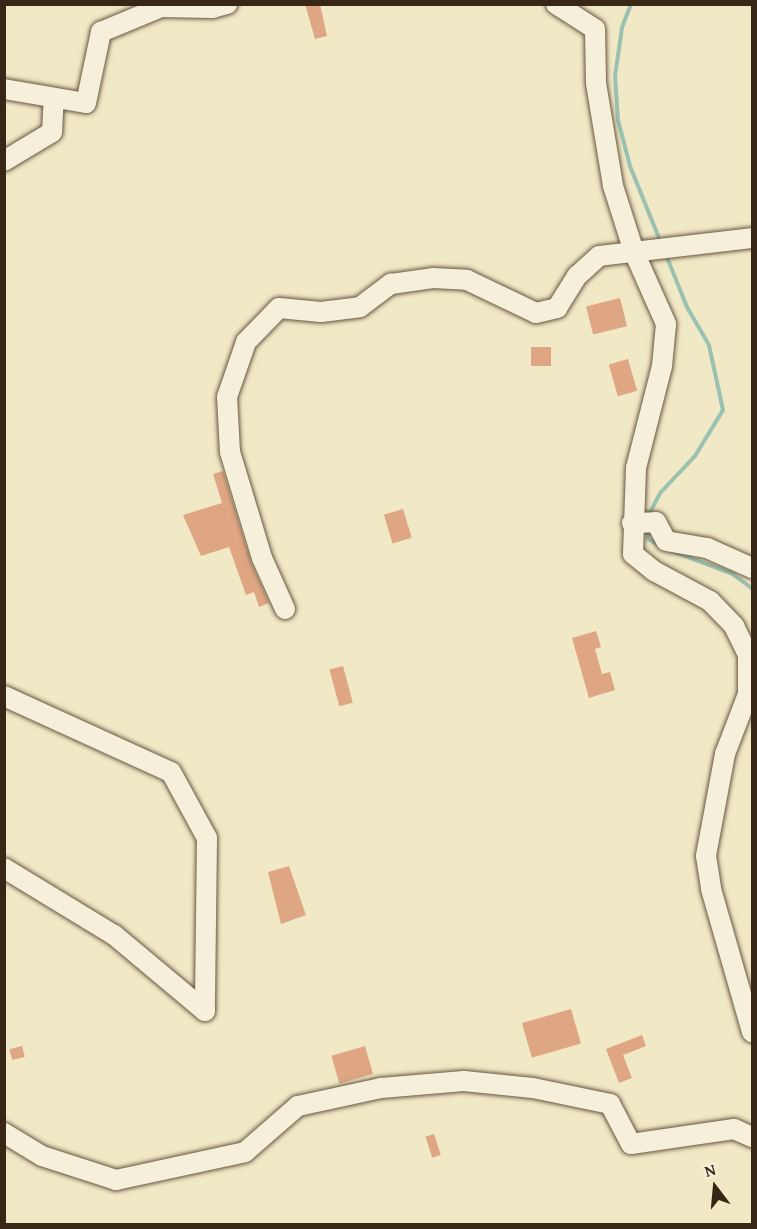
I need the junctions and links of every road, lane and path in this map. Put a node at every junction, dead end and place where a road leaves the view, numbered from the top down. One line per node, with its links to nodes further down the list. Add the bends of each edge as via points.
1 (227, 4): 4 (street, via 212,8 162,7 101,32 86,103)
2 (556, 4): 7 (street, via 595,29 602,130 613,186)
3 (4, 89): 4 (street)
4 (54, 98): 5 (street, via 52,132)
5 (4, 161)
6 (753, 238): 7 (street)
7 (643, 250): 8 (street, via 666,324 662,366 636,468); 10 (street, via 599,256 577,276 557,308 536,313 467,280 433,278 391,284 360,307 321,312 279,308 246,342 227,397 230,452 262,558)
8 (632, 523): 9 (street, via 656,522 666,541 707,548); 13 (street, via 633,554 654,571 710,601 734,626 748,655 748,694 725,754 706,856 711,889)
9 (753, 568)
10 (285, 609)
11 (4, 696): 12 (street, via 171,772 207,838 204,1011 114,935)
12 (4, 868)
13 (753, 1032)
14 (4, 1133): 15 (street, via 42,1156 116,1180 245,1152 298,1106 381,1088 464,1081 533,1088 610,1104 631,1144 734,1129)
15 (753, 1137)

